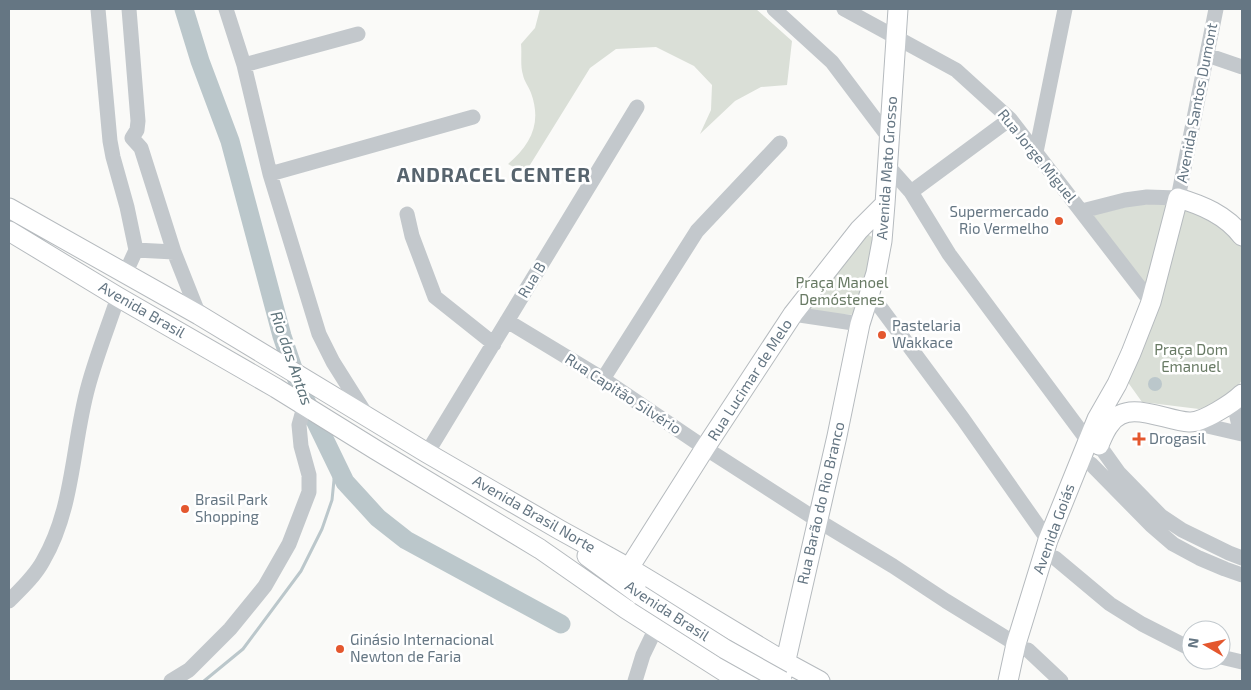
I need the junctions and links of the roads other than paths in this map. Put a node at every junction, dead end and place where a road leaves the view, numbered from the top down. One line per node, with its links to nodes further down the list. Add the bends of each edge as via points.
1 (98, 9): 19 (street)
2 (130, 9): 17 (street, via 138,121)
3 (226, 9): 12 (street)
4 (774, 9): 18 (street, via 832,62)
5 (844, 9): 10 (street, Rua Jorge Miguel)
6 (898, 9): 10 (main road, Avenida Mato Grosso)
7 (1065, 9): 21 (street)
8 (1216, 9): 11 (street, Avenida Santos Dumont)
9 (358, 34): 12 (street)
10 (896, 38): 16 (street, Rua Jorge Miguel, via 956,70); 18 (main road, Avenida Mato Grosso)
11 (1208, 55): 13 (street); 25 (street, Avenida Santos Dumont)
12 (244, 66): 23 (street)
13 (1242, 67)
14 (637, 108): 40 (street, Rua B)
15 (473, 117): 23 (street)
16 (1010, 119): 21 (street, Rua Jorge Miguel); 24 (street)
17 (132, 138): 19 (street); 33 (street, via 141,148)
18 (890, 139): 22 (main road, Avenida Mato Grosso)
19 (110, 141): 32 (street)
20 (780, 143): 45 (street, via 698,231)
21 (1036, 152): 28 (street, Rua Jorge Miguel)
22 (887, 165): 24 (street); 26 (main road, Avenida Mato Grosso)
23 (270, 174): 44 (street, via 319,334)
24 (912, 192): 56 (street, via 949,254)
25 (1178, 198): 28 (street, via 1147,197); 31 (main road, via 1223,217); 37 (main road)
26 (885, 204): 35 (main road, Avenida Mato Grosso, via 882,241); 38 (main road, Rua Lucimar de Melo, via 859,230)
27 (9, 208): 34 (main road, Avenida Brasil)
28 (1082, 211): 37 (street, Rua Jorge Miguel)
29 (407, 214): 42 (street, via 435,297)
30 (10, 231): 36 (main road, Avenida Brasil)
31 (1242, 236)
32 (136, 250): 33 (street); 34 (street)
33 (174, 252): 39 (street)
34 (126, 274): 39 (main road, Avenida Brasil)
35 (870, 292): 41 (main road, Avenida Mato Grosso); 62 (street)
36 (118, 297): 48 (main road, Avenida Brasil); 70 (street, via 88,387 59,527 43,561)
37 (1152, 302): 46 (main road)
38 (793, 314): 41 (street); 57 (main road, Rua Lucimar de Melo)
39 (199, 315): 43 (main road, Avenida Brasil)
40 (507, 322): 42 (street, Rua B); 45 (street, Rua Capitão Silvério)
41 (860, 324): 60 (main road, Rua Barão do Rio Branco)
42 (494, 344): 58 (street, Rua B)
43 (249, 345): 47 (main road, Avenida Brasil Norte)
44 (332, 362): 47 (street, via 328,379 324,384); 52 (street)
45 (603, 379): 57 (street, Rua Capitão Silvério)
46 (1117, 384): 51 (main road, via 1123,400); 56 (main road, Avenida Goiás, via 1098,419)
47 (315, 386): 52 (main road, Avenida Brasil Norte)
48 (276, 388): 50 (main road, Avenida Brasil Norte)
49 (1240, 396): 53 (main road, via 1215,413); 54 (street, via 1236,413)
50 (304, 407): 63 (main road, Avenida Brasil Norte); 75 (street, via 299,425 309,475 309,492 289,544 265,586 230,629 189,670)
51 (1134, 411): 53 (main road); 56 (main road, Avenida Goiás, via 1114,419)
52 (368, 416): 58 (main road, Avenida Brasil Norte)
53 (1190, 422): 55 (street)
54 (1242, 430)
55 (1242, 434)
56 (1093, 443): 59 (main road, Avenida Goiás); 62 (main road, Avenida Goiás); 64 (street, via 1161,516 1182,530)
57 (705, 448): 60 (street, Rua Capitão Silvério); 66 (main road, Rua Lucimar de Melo)
58 (427, 453): 61 (main road, Avenida Brasil Norte)
59 (1091, 464): 65 (main road, Avenida Goiás); 67 (street, via 1173,544)
60 (817, 520): 73 (street, Rua Capitão Silvério); 74 (main road, Rua Barão do Rio Branco)
61 (560, 530): 66 (main road, Avenida Brasil Norte); 69 (main road, Avenida Brasil, via 575,547)
62 (1048, 540): 73 (main road, Avenida Goiás)
63 (540, 549): 69 (main road, Avenida Brasil); 71 (main road, Avenida Brasil Norte)
64 (1236, 555): 67 (street)
65 (1055, 558): 72 (street, via 1110,604); 73 (main road, Avenida Goiás)
66 (629, 568): 74 (main road, Avenida Brasil Norte)
67 (1225, 569): 68 (street)
68 (1242, 575)
69 (638, 598): 78 (main road, Avenida Brasil, via 714,655); 79 (main road, Avenida Brasil, bridge)
70 (9, 602)
71 (656, 628): 76 (street); 77 (main road, Avenida Brasil Norte)
72 (1181, 644)
73 (1022, 647): 81 (main road, Avenida Goiás); 82 (main road, Avenida Goiás); 83 (street, Rua Capitão Silvério)
74 (785, 662): 79 (main road, Rua Barão do Rio Branco); 80 (main road, Avenida Brasil Norte)
75 (171, 681)
76 (635, 681)
77 (738, 681)
78 (760, 681)
79 (782, 681)
80 (820, 681)
81 (1008, 681)
82 (1020, 681)
83 (1061, 681)

